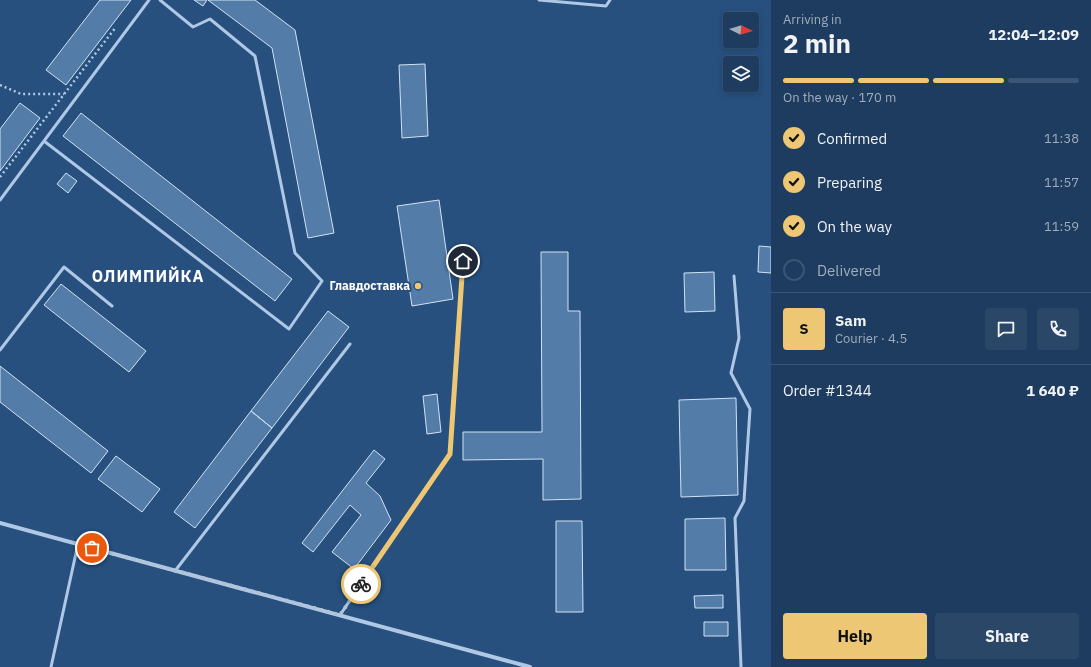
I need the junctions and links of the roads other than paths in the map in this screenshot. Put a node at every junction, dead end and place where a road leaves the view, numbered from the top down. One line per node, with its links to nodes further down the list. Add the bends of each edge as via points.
1 (149, 0): 5 (lane)
2 (160, 0): 5 (lane, via 193,27 210,19 255,56 295,253 322,282 289,329)
3 (539, 0): 4 (lane, via 606,6)
4 (610, 0)
5 (44, 141): 6 (lane)
6 (0, 200)
7 (463, 261): 15 (lane, via 450,454)
8 (734, 276): 18 (lane, via 739,338 731,373 750,409 744,501 735,518)
9 (112, 306): 11 (lane, via 64,268)
10 (350, 344): 14 (lane)
11 (0, 350)
12 (0, 523): 13 (street)
13 (78, 544): 14 (street); 16 (lane)
14 (175, 571): 15 (street)
15 (340, 615): 17 (street)
16 (51, 667)
17 (530, 667)
18 (741, 667)

